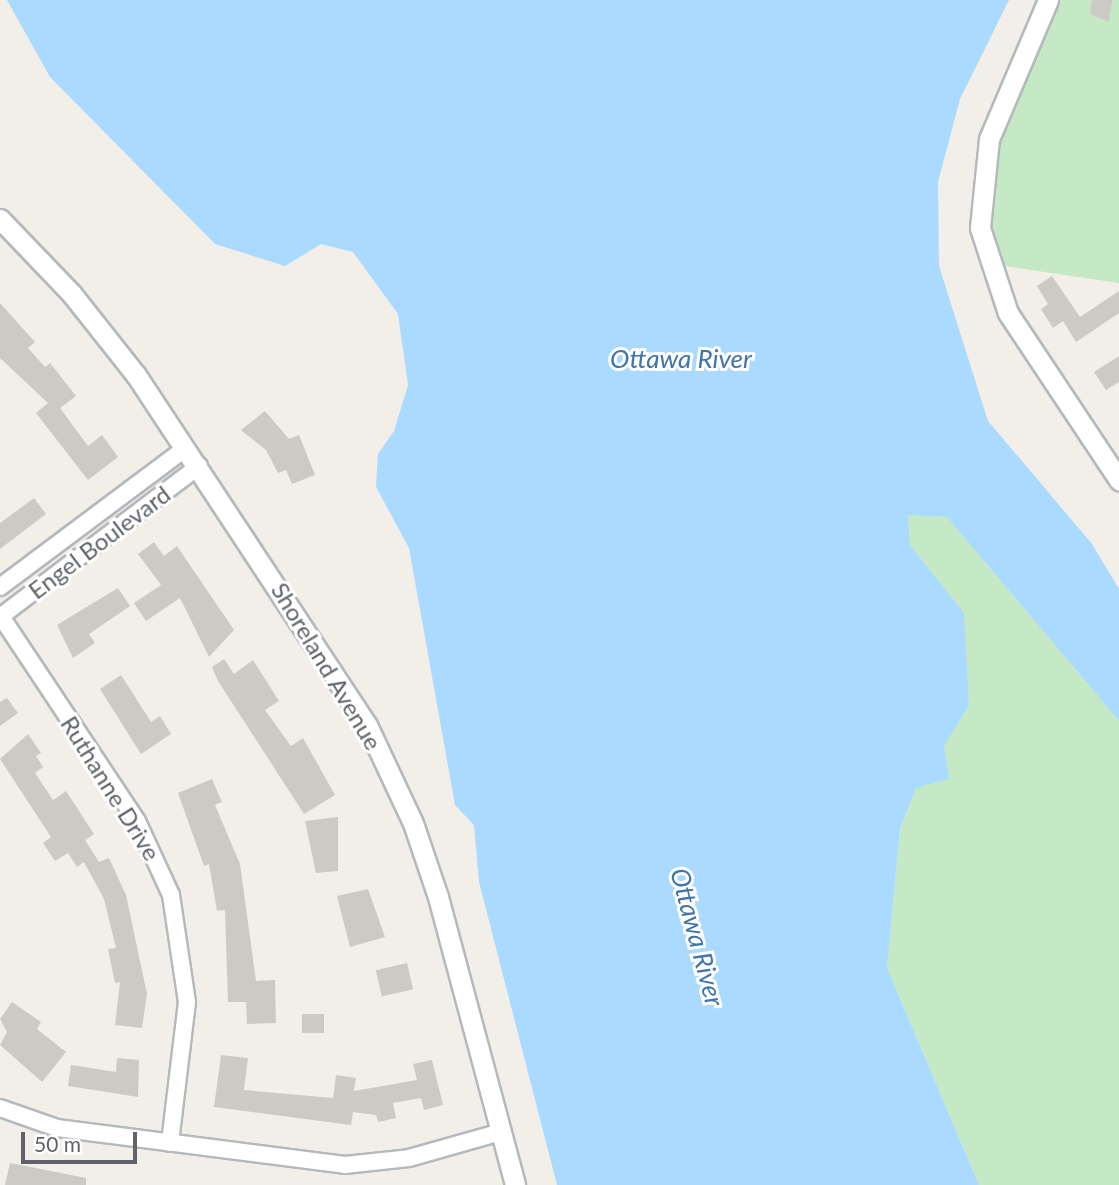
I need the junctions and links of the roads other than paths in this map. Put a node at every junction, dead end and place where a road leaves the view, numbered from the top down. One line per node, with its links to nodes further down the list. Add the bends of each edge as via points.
1 (1048, 0): 5 (street, via 989,139 980,228 1008,313)
2 (0, 219): 3 (street, Shoreland Avenue, via 94,321)
3 (186, 448): 4 (street, Shoreland Avenue); 6 (street, Engel Boulevard)
4 (199, 466): 7 (street, Engel Boulevard); 9 (street, Shoreland Avenue, via 368,725 413,823)
5 (1119, 480)
6 (0, 587)
7 (0, 616): 10 (street, Ruthanne Drive, via 137,821 171,895 185,965 187,1014)
8 (0, 1108): 10 (street, via 41,1125)
9 (501, 1132): 10 (street, via 357,1166); 11 (street, Shoreland Avenue)
10 (170, 1143)
11 (515, 1185)

